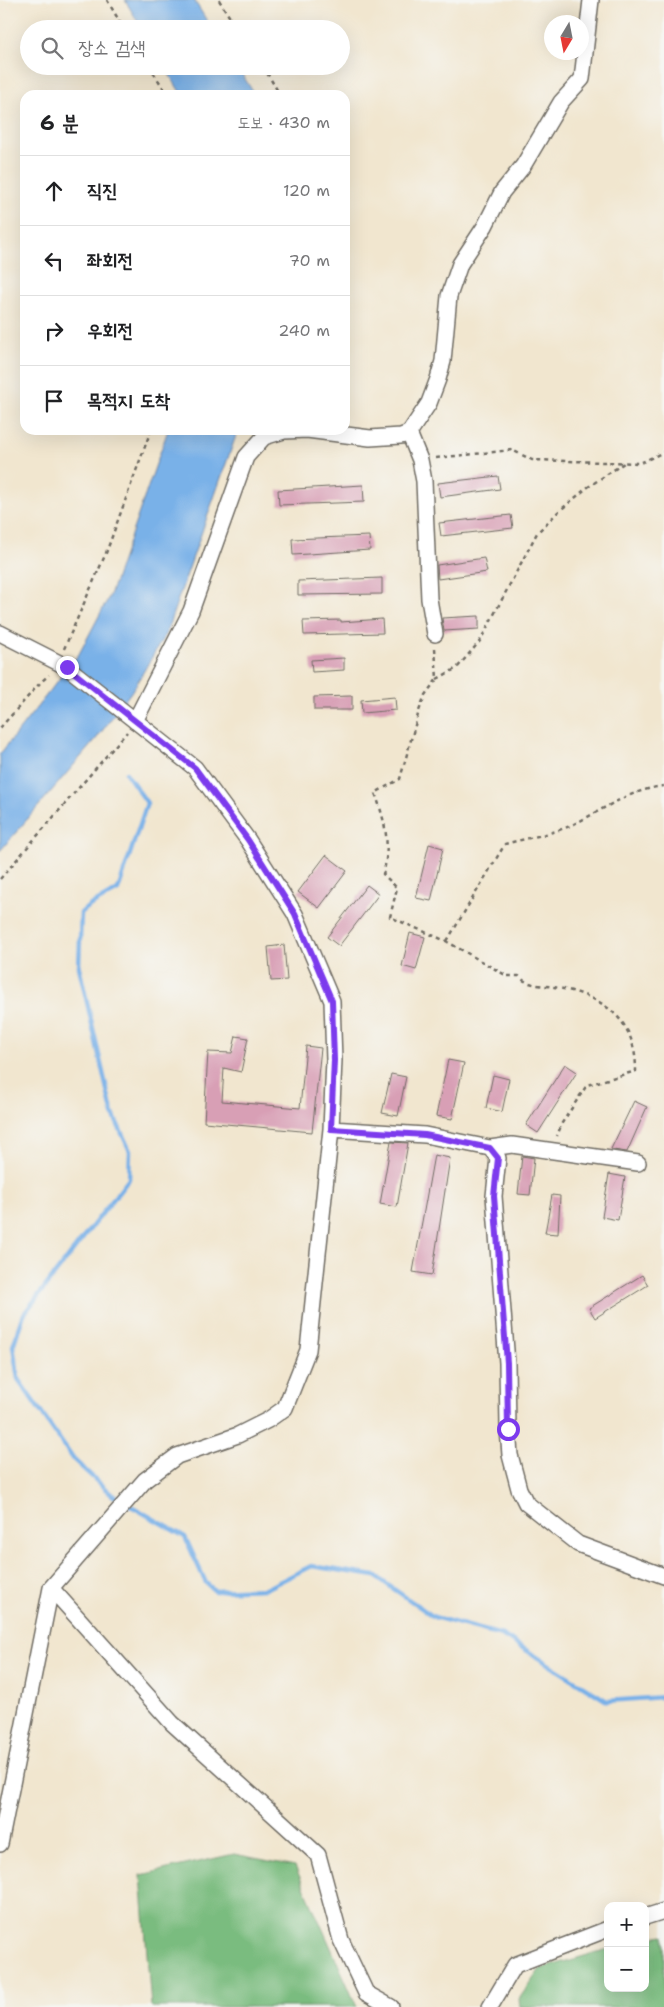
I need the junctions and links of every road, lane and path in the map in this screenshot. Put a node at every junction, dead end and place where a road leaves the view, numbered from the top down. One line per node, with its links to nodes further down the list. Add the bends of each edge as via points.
1 (107, 0): 4 (path)
2 (219, 0): 5 (path)
3 (591, 0): 10 (street, via 582,79 561,102 460,264 449,296 443,361 438,379 429,403)
4 (119, 20)
5 (231, 20)
6 (155, 75): 8 (path)
7 (268, 75): 9 (path)
8 (165, 90)
9 (277, 90)
10 (410, 433): 13 (street, via 370,438); 15 (street)
11 (149, 435): 19 (path)
12 (271, 435): 21 (street, via 256,444 246,457 192,611)
13 (346, 435)
14 (664, 452): 16 (path, via 640,463)
15 (420, 460): 16 (path, via 512,450 532,460); 18 (street, via 424,481 429,599)
16 (624, 463): 20 (path, via 580,493 537,532 480,641 457,668)
17 (0, 633): 19 (street)
18 (435, 634): 20 (path)
19 (63, 664): 21 (street); 22 (path, via 41,682)
20 (437, 679): 25 (path, via 419,710 400,779 375,793 384,817 387,839 388,857 383,874 397,888 390,918)
21 (132, 717): 24 (path, via 110,754); 26 (street, via 195,768 248,840 295,914 332,1001)
22 (0, 728)
23 (664, 786): 25 (path, via 611,802 572,825 505,844)
24 (0, 879)
25 (446, 941): 28 (path, via 507,976 519,976 524,982 592,997 613,1010 628,1028 636,1051 636,1071 587,1085 562,1123)
26 (331, 1129): 27 (street, via 425,1135); 31 (street, via 308,1350 285,1408 238,1435 177,1456 145,1480)
27 (490, 1148): 28 (street, via 512,1145); 30 (street, via 498,1158 494,1196 507,1354 508,1429 510,1455 519,1489 526,1503 578,1544)
28 (550, 1151): 29 (street)
29 (638, 1164)
30 (664, 1576)
31 (51, 1588): 32 (street); 36 (street, via 172,1723 318,1855 341,1940 366,1993)
32 (0, 1844)
33 (664, 1911): 34 (street)
34 (649, 1916)
35 (604, 1931): 37 (street, via 515,1965)
36 (391, 2007)
37 (490, 2007)

